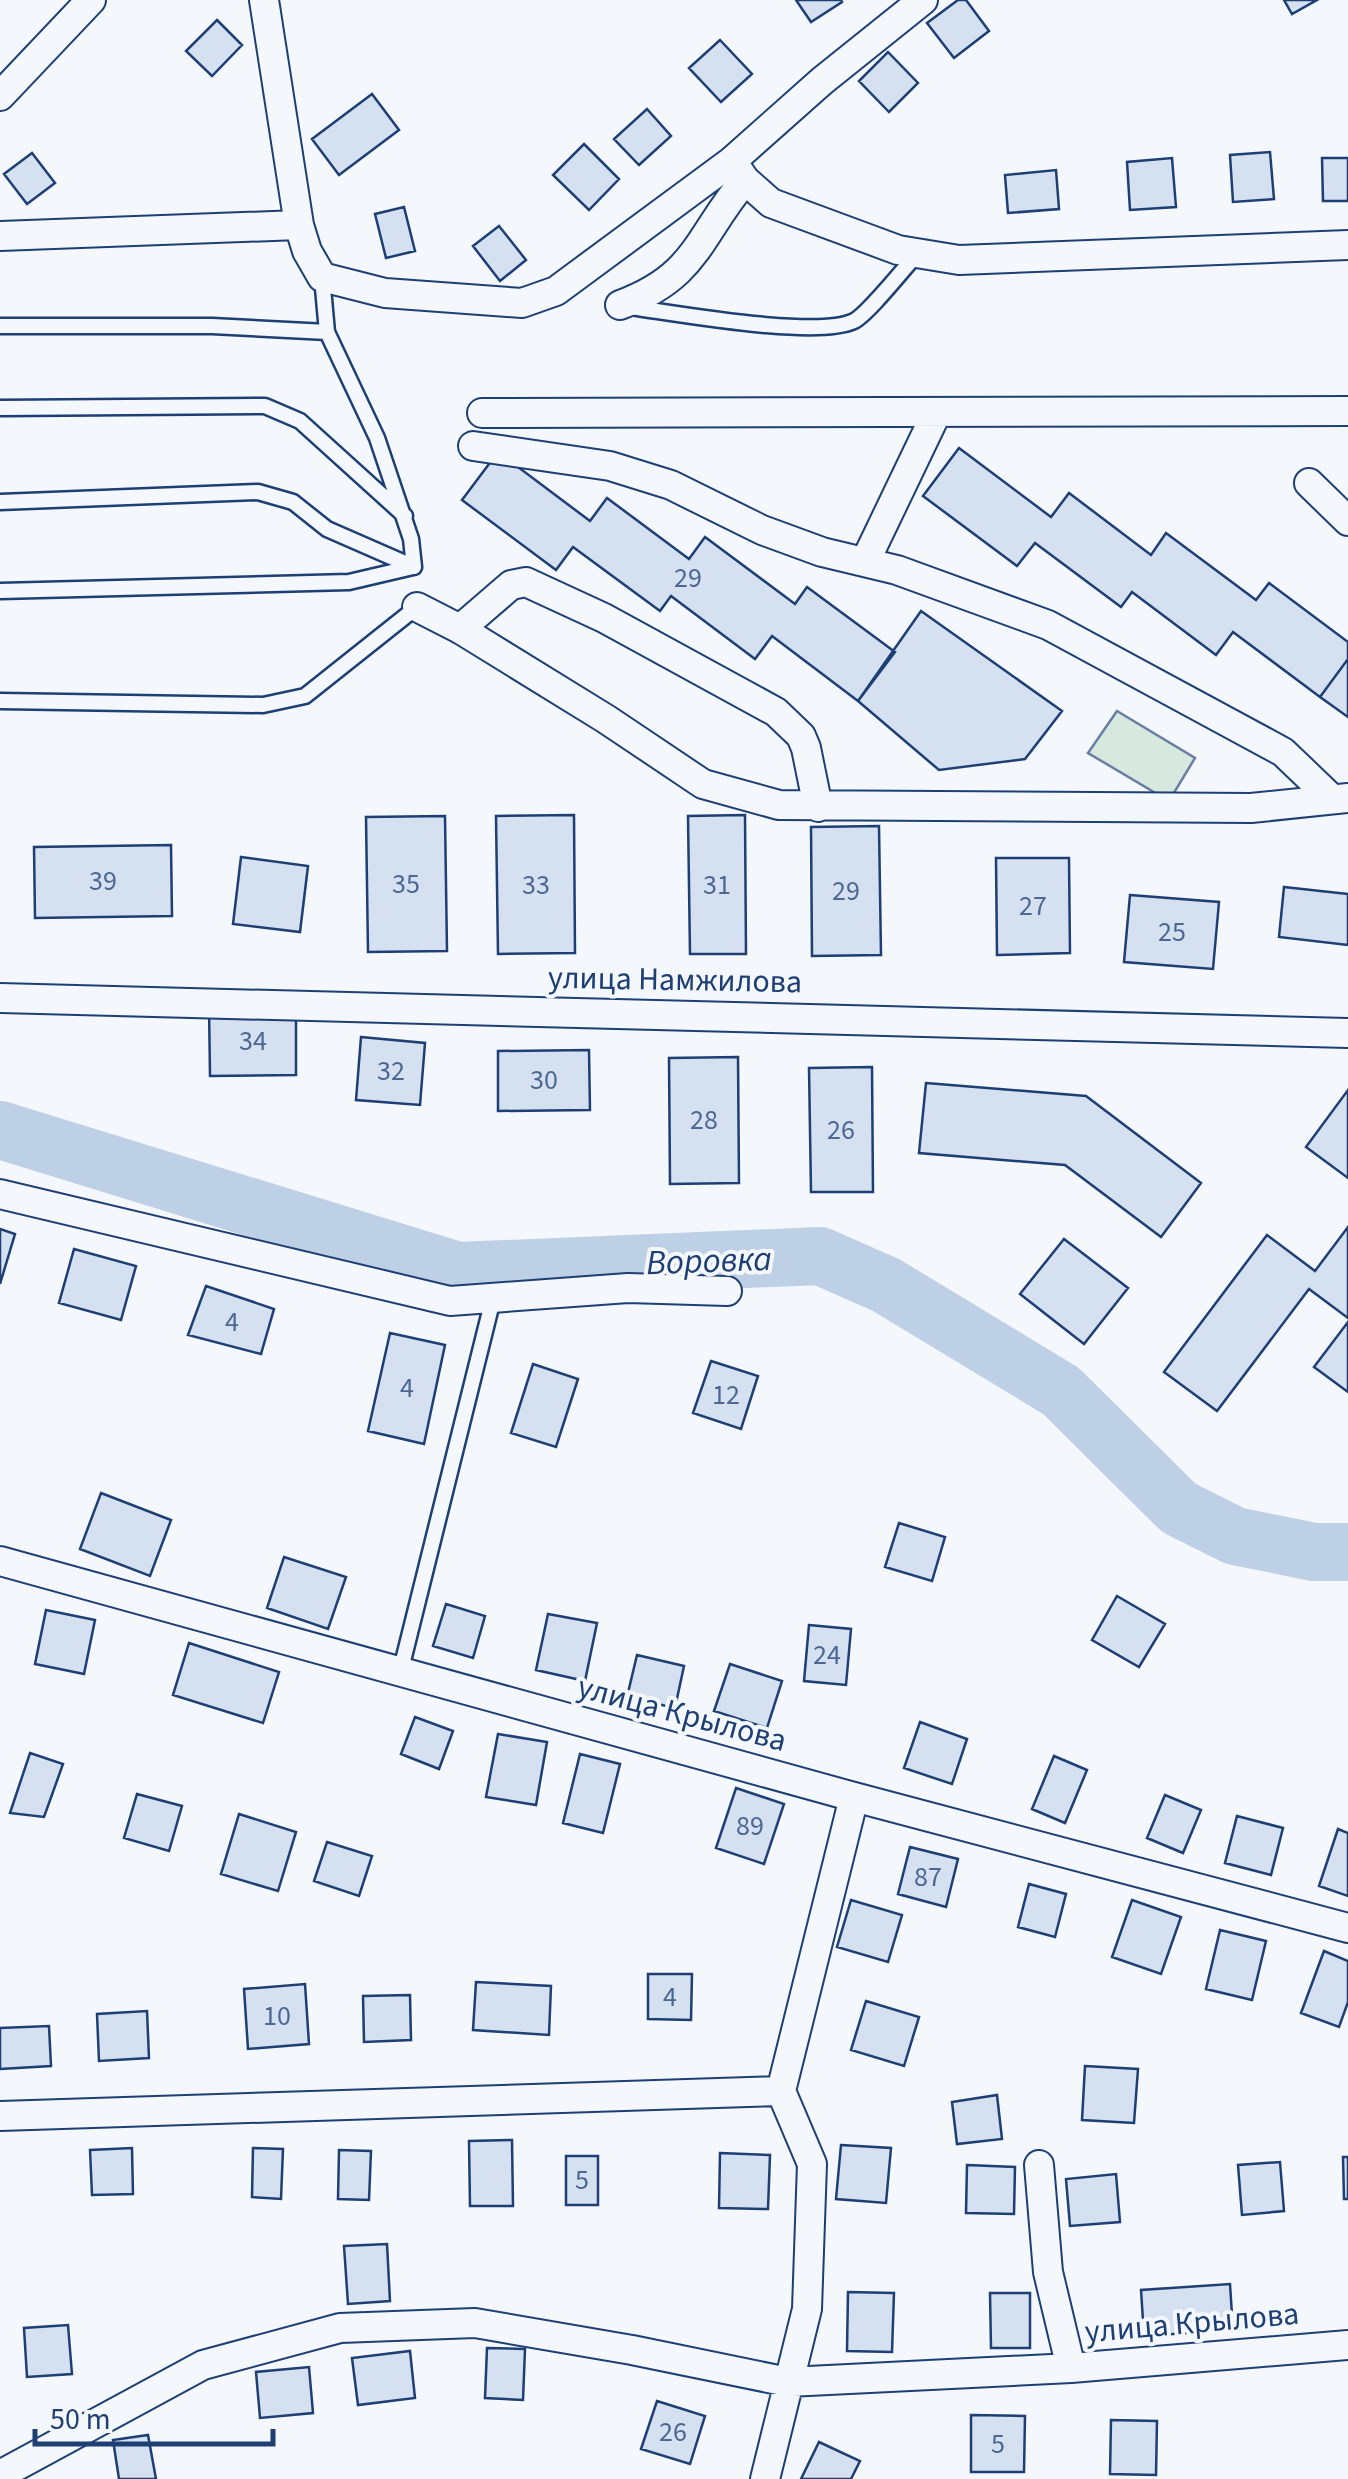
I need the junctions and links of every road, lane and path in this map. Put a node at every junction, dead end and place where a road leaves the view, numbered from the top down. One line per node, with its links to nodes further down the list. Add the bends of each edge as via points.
1 (90, 0): 4 (street)
2 (264, 0): 6 (street)
3 (923, 0): 5 (street, via 822,80)
4 (0, 96)
5 (739, 170): 9 (street, via 771,203); 10 (street, via 556,291 522,303 385,293); 11 (street, via 681,271)
6 (300, 224): 7 (street); 10 (street)
7 (0, 236)
8 (1348, 245): 9 (street, via 959,260)
9 (918, 253): 11 (lane, via 854,321 763,324)
10 (322, 277): 13 (lane)
11 (620, 305)
12 (0, 326): 13 (lane)
13 (327, 332): 21 (lane)
14 (0, 408): 21 (lane, via 266,406 300,421)
15 (1348, 412): 17 (street)
16 (482, 413): 17 (street)
17 (936, 414): 23 (street)
18 (472, 446): 23 (street, via 610,466 671,484 762,530)
19 (1309, 483): 22 (street)
20 (0, 502): 24 (lane, via 258,492 294,502 327,529)
21 (405, 516): 24 (lane)
22 (1348, 521)
23 (865, 562): 29 (street, via 1048,625 1283,752)
24 (414, 567): 25 (lane, via 349,582)
25 (0, 591)
26 (417, 608): 27 (street); 28 (lane, via 306,696 282,702)
27 (460, 629): 30 (street, via 703,784 779,806); 30 (street, via 511,585 526,582 604,618 776,712 801,736)
28 (0, 701)
29 (1340, 799): 30 (street, via 1251,808)
30 (818, 807)
31 (0, 998): 32 (street, улица Намжилова)
32 (1348, 1033)
33 (0, 1194): 35 (street, via 450,1301)
34 (727, 1290): 35 (street, via 628,1288)
35 (492, 1298): 37 (lane)
36 (0, 1561): 37 (street, улица Крылова)
37 (400, 1673): 38 (street, улица Крылова)
38 (854, 1797): 39 (street, улица Крылова); 40 (street)
39 (1348, 1928)
40 (782, 2091): 41 (street); 45 (street, via 812,2164 806,2309)
41 (0, 2116)
42 (1039, 2165): 44 (street, via 1048,2272)
43 (1348, 2345): 44 (street, улица Крылова)
44 (1071, 2368): 45 (street, улица Крылова)
45 (788, 2382): 46 (street, улица Крылова, via 474,2323 340,2328 203,2365); 47 (street)
46 (0, 2475)
47 (765, 2479)

